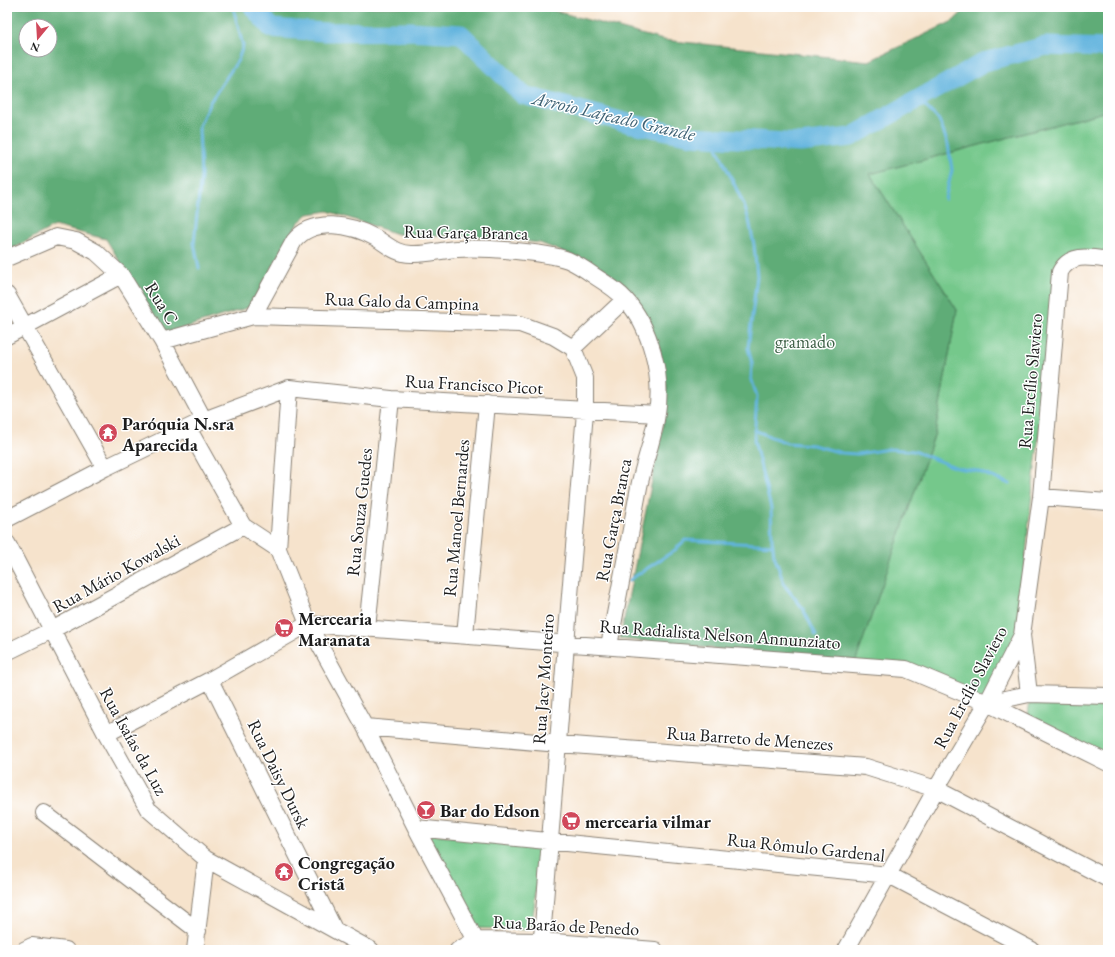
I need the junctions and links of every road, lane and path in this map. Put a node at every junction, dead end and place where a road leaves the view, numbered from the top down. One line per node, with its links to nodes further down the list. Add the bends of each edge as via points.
1 (7, 258): 3 (street, Rua C, via 56,237 76,241 96,252)
2 (1108, 260): 19 (street, Rua Ercílio Slaviero, via 1082,256 1067,263 1060,272)
3 (121, 275): 7 (street); 9 (street, Rua C)
4 (7, 295): 7 (street)
5 (625, 299): 6 (street, Rua Garça Branca, via 614,289 569,261 552,256 459,249 402,254 361,232 326,225 310,227 300,233); 10 (street); 15 (street, Rua Garça Branca, via 635,312 652,349 660,383)
6 (253, 316): 9 (street, Rua Galo da Campina); 10 (street, Rua Galo da Campina, via 520,324 552,336)
7 (25, 327): 8 (street); 18 (street)
8 (7, 336)
9 (162, 341): 16 (street, Rua C)
10 (573, 348): 14 (street, via 585,378)
11 (289, 388): 12 (street, Rua Francisco Picot); 16 (street); 24 (street)
12 (391, 399): 13 (street, Rua Francisco Picot); 26 (street, Rua Souza Guedes)
13 (487, 404): 14 (street, Rua Francisco Picot); 29 (street, Rua Manoel Bernardes)
14 (585, 412): 15 (street, Rua Francisco Picot); 30 (street, Rua Jacy Monteiro)
15 (657, 414): 31 (street, Rua Garça Branca, via 643,465)
16 (204, 420): 17 (street)
17 (188, 428): 18 (street); 22 (street)
18 (105, 468): 21 (street)
19 (1041, 497): 20 (street); 28 (street, Rua Ercílio Slaviero)
20 (1108, 502)
21 (7, 519)
22 (244, 526): 24 (street); 27 (street, Rua Mário Kowalski)
23 (7, 543): 27 (street, Rua Isaías da Luz)
24 (278, 549): 25 (street)
25 (308, 624): 26 (street, Rua Radialista Nelson Annunziato); 33 (street); 37 (street)
26 (367, 628): 29 (street, Rua Radialista Nelson Annunziato)
27 (52, 630): 32 (street, Rua Mário Kowalski); 38 (street, Rua Isaías da Luz)
28 (1022, 635): 34 (street); 36 (street, Rua Ercílio Slaviero)
29 (465, 636): 30 (street, Rua Radialista Nelson Annunziato)
30 (565, 642): 31 (street, Rua Radialista Nelson Annunziato); 39 (street, Rua Jacy Monteiro)
31 (609, 646): 36 (street, Rua Radialista Nelson Annunziato, via 906,669)
32 (7, 652)
33 (210, 680): 38 (street); 48 (street, Rua Daisy Dursk)
34 (1029, 694): 35 (street); 36 (street)
35 (1108, 696)
36 (987, 703): 40 (street, Rua Radialista Nelson Annunziato); 41 (street, Rua Ercílio Slaviero)
37 (365, 727): 39 (street, Rua Barreto de Menezes); 43 (street)
38 (106, 734): 45 (street, Rua Isaías da Luz, via 148,809)
39 (559, 744): 41 (street, Rua Barreto de Menezes, via 866,767); 44 (street, Rua Jacy Monteiro)
40 (1108, 763)
41 (936, 789): 46 (street, Rua Ercílio Slaviero); 47 (street, Rua Barreto de Menezes)
42 (44, 813): 49 (street)
43 (416, 828): 44 (street, Rua Rômulo Gardenal); 50 (street)
44 (551, 841): 46 (street, Rua Rômulo Gardenal); 51 (street, Rua Jacy Monteiro)
45 (206, 859): 48 (street, Rua Isaías da Luz); 49 (street)
46 (889, 875): 58 (street, Rua Ercílio Slaviero); 59 (street, Rua Rômulo Gardenal)
47 (1108, 879)
48 (334, 929): 55 (street, Rua Isaías da Luz)
49 (198, 931): 54 (street)
50 (478, 945): 51 (street, Rua Barão de Penedo); 56 (street)
51 (541, 945): 57 (street, Rua Barão de Penedo)
52 (24, 950): 53 (street, via 32,946)
53 (66, 950)
54 (195, 950)
55 (371, 950)
56 (458, 950)
57 (655, 950)
58 (846, 950)
59 (1032, 950)

